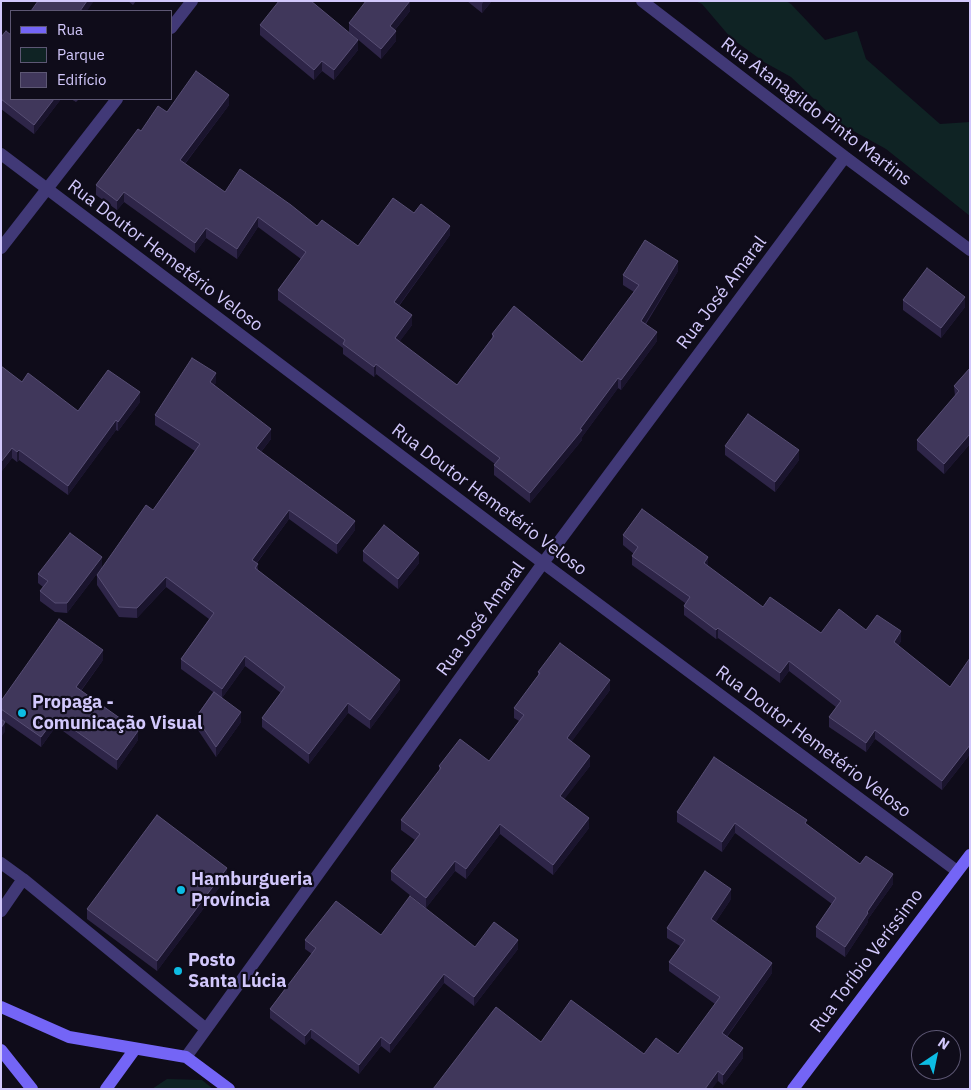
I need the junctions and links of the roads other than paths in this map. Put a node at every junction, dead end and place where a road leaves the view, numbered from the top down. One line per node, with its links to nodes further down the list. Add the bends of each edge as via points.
1 (192, 1): 3 (street)
2 (642, 1): 6 (street, Rua Atanagildo Pinto Martins)
3 (172, 27)
4 (116, 100): 7 (street)
5 (1, 154): 7 (street, Rua Doutor Hemetério Veloso)
6 (845, 157): 9 (street, Rua Atanagildo Pinto Martins); 10 (street, Rua José Amaral)
7 (47, 189): 8 (street); 10 (street, Rua Doutor Hemetério Veloso)
8 (1, 248)
9 (970, 250)
10 (543, 563): 13 (street, Rua Doutor Hemetério Veloso); 17 (street, Rua José Amaral)
11 (970, 855): 13 (main road, Rua Toríbio Veríssimo)
12 (1, 863): 14 (street)
13 (957, 871): 24 (main road, Rua Toríbio Veríssimo)
14 (23, 879): 15 (street); 17 (street)
15 (1, 910)
16 (1, 1007): 18 (main road, via 69,1037)
17 (206, 1029): 20 (street, Rua José Amaral)
18 (135, 1049): 20 (main road); 22 (main road)
19 (1, 1050): 21 (main road)
20 (186, 1057): 23 (main road)
21 (32, 1089)
22 (106, 1089)
23 (229, 1089)
24 (793, 1089)

